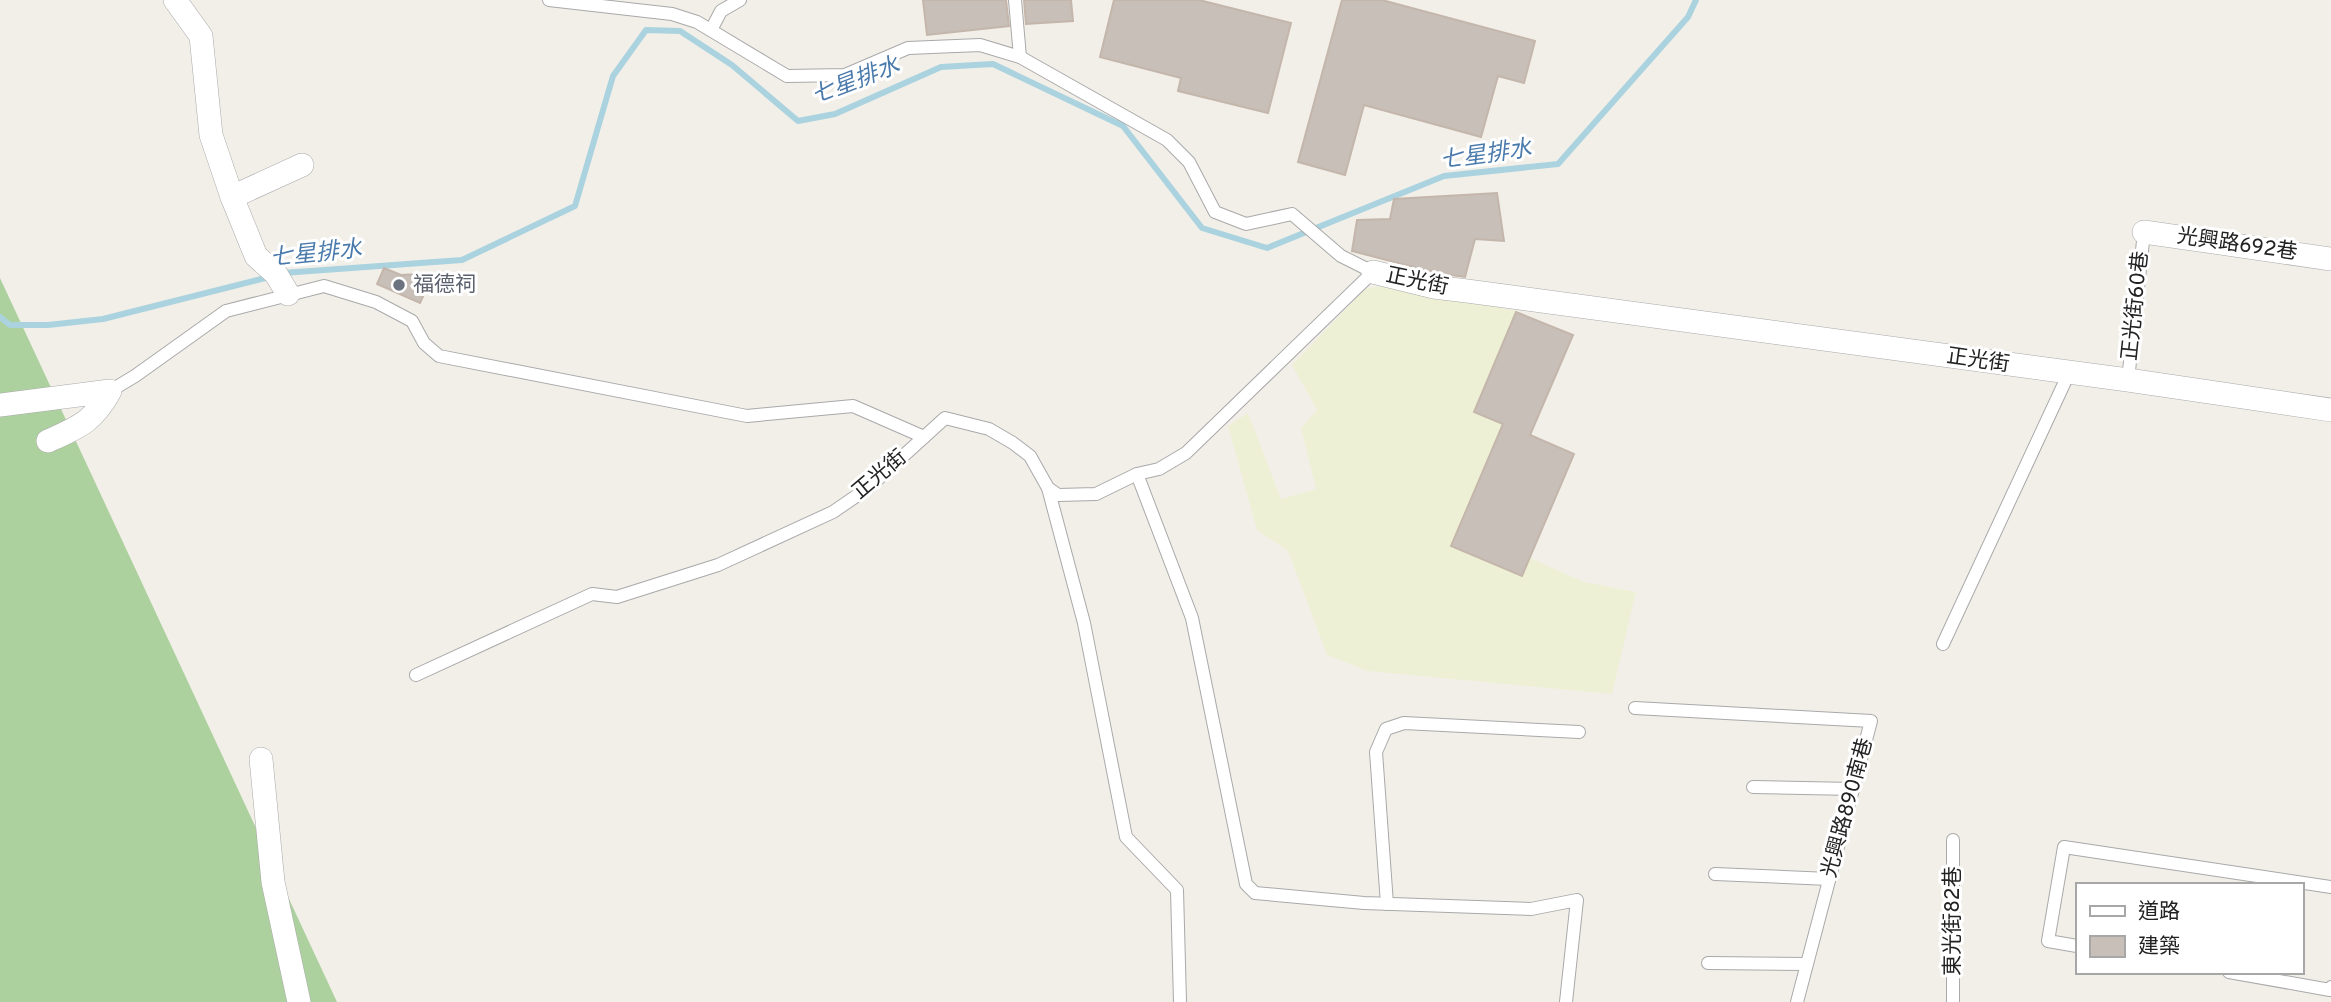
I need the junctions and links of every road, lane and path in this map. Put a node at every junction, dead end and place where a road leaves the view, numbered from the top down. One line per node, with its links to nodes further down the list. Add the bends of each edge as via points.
1 (174, 0): 8 (street, via 201,36 211,135)
2 (549, 0): 5 (lane, via 672,14)
3 (740, 0): 5 (lane, via 721,11)
4 (1015, 0): 6 (lane)
5 (711, 30): 6 (lane, via 787,76 845,75 908,48 980,45)
6 (1020, 57): 11 (lane, via 1167,140 1189,162 1215,212 1246,224 1292,214 1341,256)
7 (302, 165): 8 (street)
8 (232, 197): 12 (street, via 256,256 276,274)
9 (2144, 232): 10 (street, 光興路692巷); 14 (lane, 正光街60巷)
10 (2331, 259)
11 (1373, 272): 13 (street, 正光街, via 1445,288); 20 (lane, 正光街, via 1186,453 1159,469)
12 (288, 294): 15 (lane, via 226,311); 18 (lane, via 324,286 376,302 412,321 424,343 439,356 747,416 853,406)
13 (2069, 373): 14 (street, 正光街); 22 (lane)
14 (2128, 380): 17 (street, 正光街)
15 (110, 391): 16 (street); 19 (street, via 99,411 79,427)
16 (0, 405)
17 (2331, 410)
18 (924, 437): 21 (lane, 正光街, via 945,418 989,429 1030,456); 23 (lane, 正光街, via 868,488 833,512 718,565 617,597 592,594)
19 (48, 441)
20 (1137, 474): 21 (lane, 正光街, via 1096,494 1058,495); 33 (lane, via 1192,618 1246,884 1255,893)
21 (1048, 488): 40 (lane, via 1084,622 1126,837 1177,890)
22 (1943, 644)
23 (416, 676)
24 (1635, 708): 28 (lane, 光興路890南巷, via 1871,721)
25 (1579, 732): 33 (lane, via 1404,723 1386,729 1376,752)
26 (261, 759): 39 (street, via 273,882)
27 (1753, 787): 28 (lane)
28 (1853, 789): 31 (lane, 光興路890南巷)
29 (1953, 840): 43 (lane, 東光街82巷)
30 (1715, 874): 31 (lane)
31 (1829, 879): 36 (lane, 光興路890南巷)
32 (2331, 887): 34 (lane, via 2064,847 2048,941)
33 (1387, 904): 41 (lane, via 1531,909 1577,900)
34 (2076, 946)
35 (1708, 963): 36 (lane)
36 (1806, 964): 42 (lane, 光興路890南巷)
37 (2241, 974): 38 (lane)
38 (2331, 989)
39 (299, 1002)
40 (1180, 1002)
41 (1566, 1002)
42 (1797, 1002)
43 (1953, 1002)

